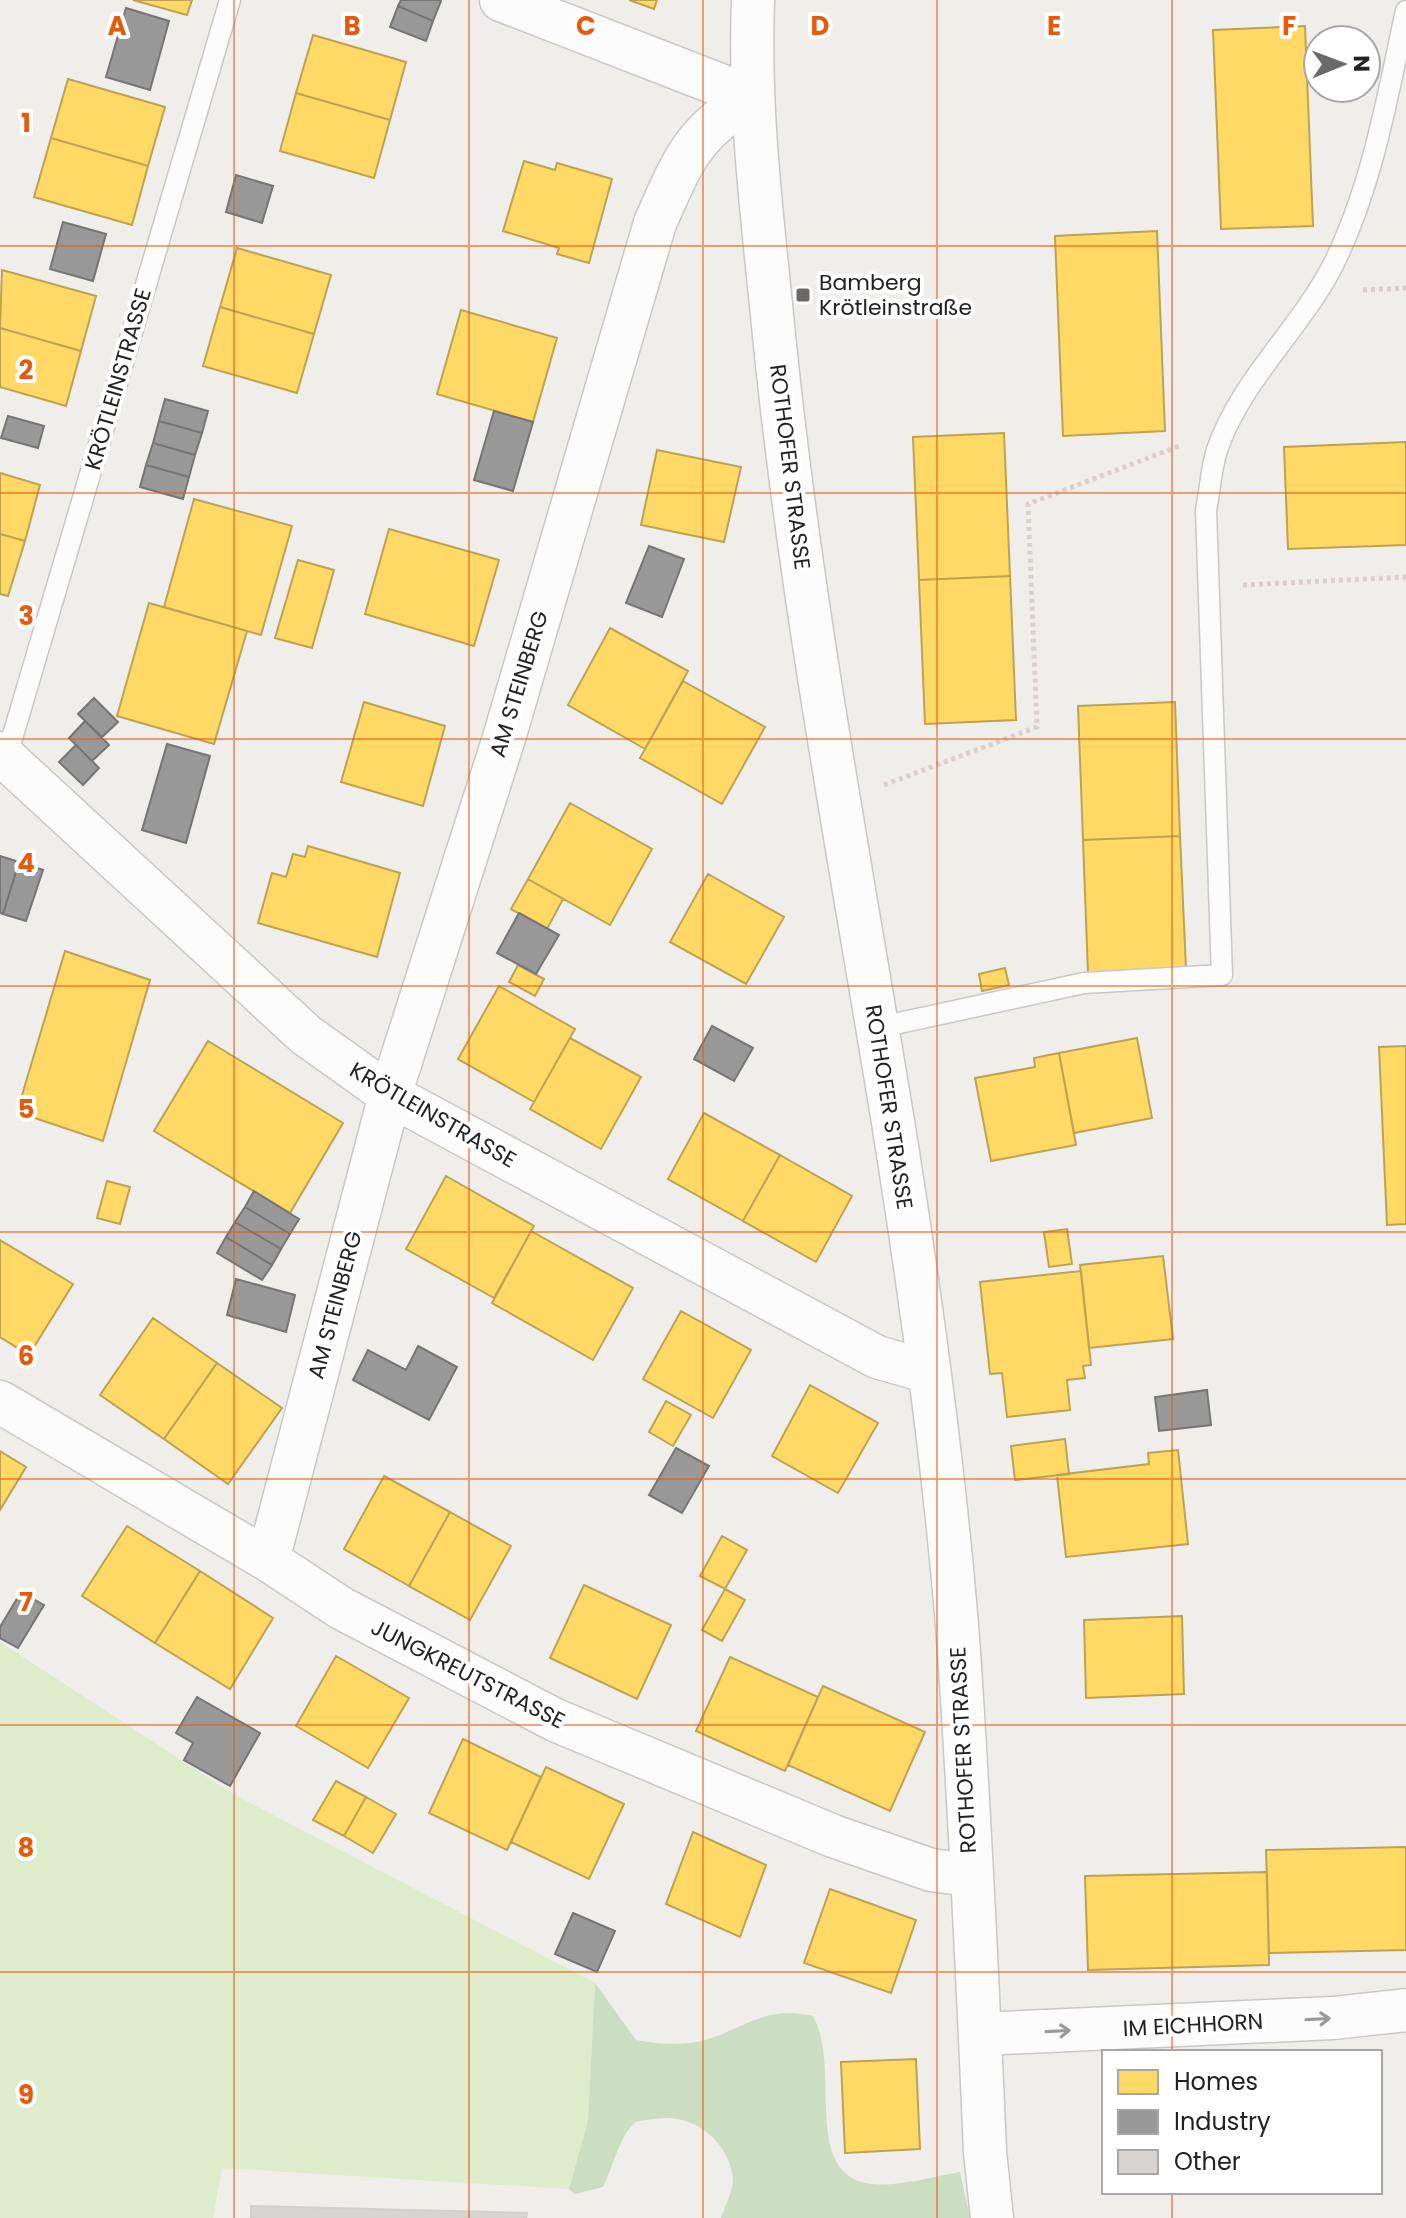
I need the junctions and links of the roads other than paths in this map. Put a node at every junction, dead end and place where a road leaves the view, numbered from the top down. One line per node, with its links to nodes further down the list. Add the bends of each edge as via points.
1 (230, 0): 6 (lane, KRÖTLEINSTRASSE)
2 (501, 0): 5 (street)
3 (753, 0): 5 (street, ROTHOFER STRASSE)
4 (1406, 11): 7 (lane, via 1377,143 1354,215 1330,269 1222,440 1206,510 1222,975 1084,983)
5 (751, 97): 7 (street, ROTHOFER STRASSE, via 796,526); 8 (street, AM STEINBERG, via 714,120 684,158 655,223 504,738)
6 (3, 756): 8 (street, KRÖTLEINSTRASSE, via 306,1035)
7 (876, 1028): 9 (street, ROTHOFER STRASSE)
8 (390, 1095): 9 (street, KRÖTLEINSTRASSE, via 877,1357); 11 (street, AM STEINBERG)
9 (929, 1372): 12 (street, ROTHOFER STRASSE, via 958,1649)
10 (0, 1402): 11 (street, JUNGKREUTSTRASSE)
11 (268, 1560): 12 (street, JUNGKREUTSTRASSE, via 404,1644 555,1720 833,1836 931,1870)
12 (969, 1875): 14 (street, ROTHOFER STRASSE)
13 (1406, 2010): 14 (street, IM EICHHORN, one-way to 13)
14 (980, 2034): 15 (street, ROTHOFER STRASSE)
15 (992, 2218)

